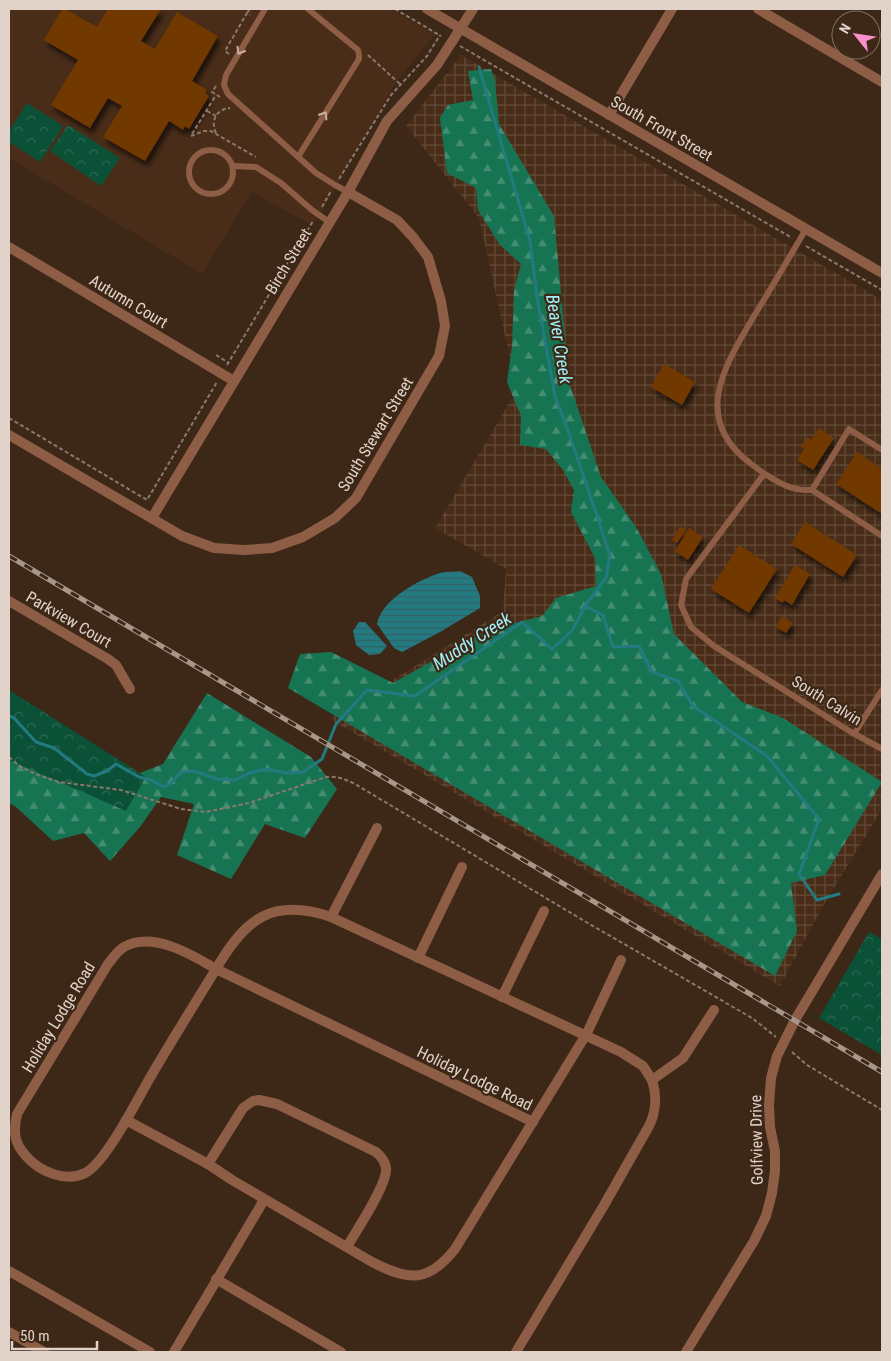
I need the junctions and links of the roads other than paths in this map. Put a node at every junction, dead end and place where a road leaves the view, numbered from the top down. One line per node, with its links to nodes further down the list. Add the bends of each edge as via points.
1 (265, 9): 10 (lane, one-way to 10, via 226,75 224,85 228,94)
2 (308, 9): 10 (lane, one-way to 2, via 359,59 358,50)
3 (427, 9): 7 (street, South Front Street)
4 (473, 9): 7 (street, Birch Street)
5 (672, 9): 9 (street)
6 (758, 9): 8 (street)
7 (460, 28): 9 (street, South Front Street); 12 (street, Birch Street, via 437,65 388,121)
8 (882, 82)
9 (609, 115): 14 (street, South Front Street)
10 (298, 157): 12 (lane)
11 (233, 166): 11 (lane, via 224,154 210,150 196,156 189,169 190,177 202,193 216,194 229,187); 13 (lane, via 256,167 282,183)
12 (348, 192): 13 (street, Birch Street); 22 (street, South Stewart Street, via 397,220 428,257 445,326 440,356 356,498 335,518 304,537 272,548 214,548 182,536)
13 (329, 222): 17 (street, Birch Street)
14 (806, 229): 16 (street, South Front Street); 20 (lane, via 730,356 718,393 720,420 727,437 741,456)
15 (9, 247): 17 (street, Autumn Court)
16 (882, 273)
17 (234, 382): 22 (street, Birch Street)
18 (9, 435): 22 (street, South Stewart Street)
19 (882, 450): 21 (lane, via 849,430)
20 (764, 474): 21 (lane, via 795,489); 27 (lane, South Calvin, via 686,579 681,605 691,627 714,646)
21 (812, 490): 23 (lane)
22 (152, 518)
23 (882, 536)
24 (9, 601): 25 (street, Parkview Court, via 108,659 116,665)
25 (130, 689)
26 (882, 690): 27 (lane)
27 (854, 734): 28 (lane, South Calvin)
28 (882, 749)
29 (377, 828): 33 (street)
30 (462, 867): 34 (street)
31 (882, 874): 54 (street, Golfview Drive, via 777,1056 770,1078 769,1105 775,1171 766,1216)
32 (544, 911): 37 (street)
33 (332, 918): 34 (street, Holiday Lodge Road); 36 (street, Holiday Lodge Road, via 300,909 287,909 261,917 236,937)
34 (418, 958): 37 (street, Holiday Lodge Road)
35 (620, 960): 39 (street, Holiday Lodge Road)
36 (216, 969): 41 (street, Holiday Lodge Road); 41 (street, Holiday Lodge Road, via 188,954 156,943 132,944 119,951 17,1114 15,1139 20,1149 39,1168 63,1176 84,1174); 42 (street, Holiday Lodge Road)
37 (502, 996): 39 (street, Holiday Lodge Road)
38 (714, 1010): 40 (street, via 683,1058)
39 (584, 1036): 40 (street, Holiday Lodge Road, via 634,1059); 42 (street, Holiday Lodge Road)
40 (652, 1080): 53 (street, via 655,1096 652,1119 603,1208)
41 (126, 1120): 43 (street, Holiday Lodge Road)
42 (533, 1122): 45 (street, Holiday Lodge Road, via 455,1249 438,1268 411,1276 393,1273)
43 (208, 1164): 44 (street, Holiday Lodge Road); 45 (street, via 243,1108 259,1100 277,1104 376,1152 386,1167 384,1182)
44 (264, 1200): 45 (street, Holiday Lodge Road); 47 (street)
45 (347, 1247)
46 (9, 1271): 50 (street)
47 (216, 1279): 51 (street); 52 (street)
48 (9, 1332): 49 (street)
49 (44, 1352)
50 (150, 1352)
51 (174, 1352)
52 (341, 1352)
53 (516, 1352)
54 (686, 1352)

